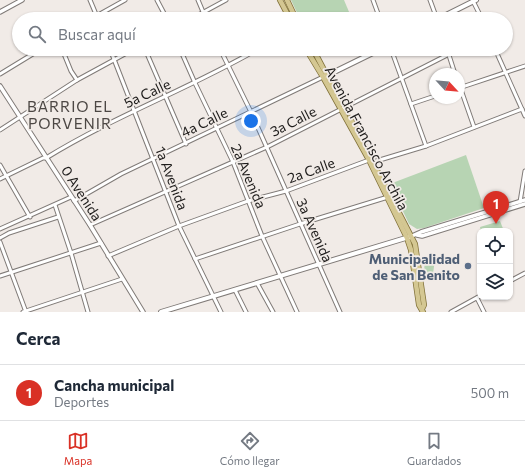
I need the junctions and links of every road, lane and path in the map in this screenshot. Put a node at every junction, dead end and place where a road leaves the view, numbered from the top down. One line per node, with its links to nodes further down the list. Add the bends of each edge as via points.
1 (21, 0): 12 (street)
2 (90, 0): 13 (street)
3 (125, 0): 14 (street)
4 (158, 0): 15 (street)
5 (198, 0): 16 (street)
6 (226, 0): 16 (street)
7 (280, 0): 17 (main road)
8 (287, 0): 18 (main road)
9 (373, 0): 19 (street)
10 (430, 0): 20 (street)
11 (474, 0): 21 (main road); 22 (street)
12 (0, 12)
13 (95, 12)
14 (105, 12)
15 (164, 12)
16 (203, 12)
17 (286, 12)
18 (293, 12)
19 (377, 12)
20 (434, 12)
21 (451, 12)
22 (479, 12)
23 (30, 56): 43 (street)
24 (65, 56): 46 (street)
25 (113, 56): 38 (street, 1a Avenida)
26 (121, 56): 38 (street)
27 (148, 56): 50 (street)
28 (183, 56): 47 (street, 2a Avenida)
29 (223, 56): 39 (street, 3a Avenida)
30 (246, 56): 39 (street, 5a Calle)
31 (311, 56): 44 (main road, Avenida Francisco Archila)
32 (316, 56): 44 (main road, Avenida Francisco Archila)
33 (367, 56): 44 (main road)
34 (393, 56): 45 (street)
35 (444, 56): 45 (street, 3a Calle)
36 (449, 56): 41 (street)
37 (498, 56): 42 (street)
38 (114, 60): 46 (street); 56 (street, 1a Avenida)
39 (228, 66): 47 (street, 5a Calle); 57 (street, 3a Avenida)
40 (525, 66): 42 (street)
41 (453, 68)
42 (506, 72): 48 (street); 55 (street)
43 (0, 74)
44 (326, 76): 54 (main road, Avenida Francisco Archila); 57 (street, 4a Calle)
45 (401, 78): 53 (street); 54 (street, 3a Calle)
46 (77, 80): 59 (street)
47 (195, 83): 50 (street, 5a Calle); 61 (street, 2a Avenida)
48 (465, 85)
49 (0, 86): 59 (street, 0 Avenida)
50 (165, 96): 56 (street, 5a Calle); 63 (street)
51 (429, 98): 53 (street)
52 (465, 103): 60 (street)
53 (411, 104): 64 (street)
54 (343, 109): 65 (street, 3a Calle); 68 (main road, Avenida Francisco Archila)
55 (522, 109): 58 (street); 60 (street, 2a Calle)
56 (134, 111): 66 (street, 5a Calle, via 96,129); 67 (street, 1a Avenida)
57 (251, 112): 61 (street, 4a Calle); 65 (street, 3a Avenida)
58 (525, 116)
59 (20, 118): 62 (street); 66 (street, 0 Avenida)
60 (474, 127): 64 (street, 2a Calle)
61 (217, 129): 63 (street, 4a Calle); 69 (street, 2a Avenida)
62 (0, 130)
63 (186, 144): 67 (street, 4a Calle)
64 (426, 146): 68 (street, 2a Calle)
65 (267, 147): 69 (street, 3a Calle); 74 (street, 3a Avenida)
66 (46, 158): 72 (street, 5a Calle); 77 (street, 0 Avenida)
67 (153, 159): 75 (street, 1a Avenida); 77 (street, 4a Calle)
68 (371, 161): 74 (street, 2a Calle); 76 (main road, Avenida Francisco Archila)
69 (233, 162): 75 (street, 3a Calle); 79 (street, 2a Avenida)
70 (0, 165): 72 (street)
71 (525, 171): 80 (street)
72 (6, 175): 73 (street, 5a Calle); 83 (street)
73 (0, 179)
74 (286, 191): 79 (street, 2a Calle); 85 (street, 3a Avenida)
75 (166, 192): 86 (street, 3a Calle); 87 (street, 1a Avenida)
76 (389, 197): 85 (street); 91 (main road, Avenida Francisco Archila)
77 (72, 199): 82 (street, 4a Calle); 86 (street, 0 Avenida)
78 (525, 200): 80 (street)
79 (248, 201): 87 (street, 2a Calle); 90 (street, 2a Avenida)
80 (520, 202): 89 (street)
81 (525, 204): 89 (street, via 422,236)
82 (55, 205): 83 (street, 4a Calle); 84 (street)
83 (30, 216): 88 (street, 4a Calle)
84 (58, 217): 92 (street); 95 (street)
85 (300, 224): 90 (street); 98 (street, 3a Avenida)
86 (90, 225): 94 (street, 0 Avenida)
87 (179, 226): 96 (street, 2a Calle); 97 (street, 1a Avenida)
88 (0, 229)
89 (417, 234): 91 (street)
90 (262, 236): 97 (street); 102 (street, 2a Avenida)
91 (409, 237): 98 (main road); 111 (main road, Avenida Francisco Archila, via 417,250 424,305)
92 (0, 238)
93 (0, 242): 99 (street)
94 (101, 243): 95 (street); 96 (street, 0 Avenida)
95 (71, 253): 99 (street); 107 (street)
96 (108, 256): 103 (street, 0 Avenida)
97 (195, 259): 108 (street, 1a Avenida)
98 (318, 264): 102 (main road); 120 (street, 3a Avenida)
99 (11, 273): 101 (street); 112 (street)
100 (525, 273): 104 (street)
101 (0, 276)
102 (280, 276): 105 (main road); 119 (street, 2a Avenida)
103 (122, 279): 107 (street); 114 (street, 0 Avenida)
104 (513, 279)
105 (257, 283): 106 (main road); 118 (street)
106 (235, 290): 108 (main road); 117 (street)
107 (82, 292): 112 (street); 113 (street)
108 (212, 296): 115 (main road); 116 (street, 1a Avenida)
109 (477, 298): 121 (street)
110 (479, 300): 122 (street)
111 (422, 311)
112 (25, 312)
113 (88, 312)
114 (143, 312)
115 (161, 312)
116 (220, 312)
117 (246, 312)
118 (273, 312)
119 (297, 312)
120 (340, 312)
121 (451, 312)
122 (484, 312)

